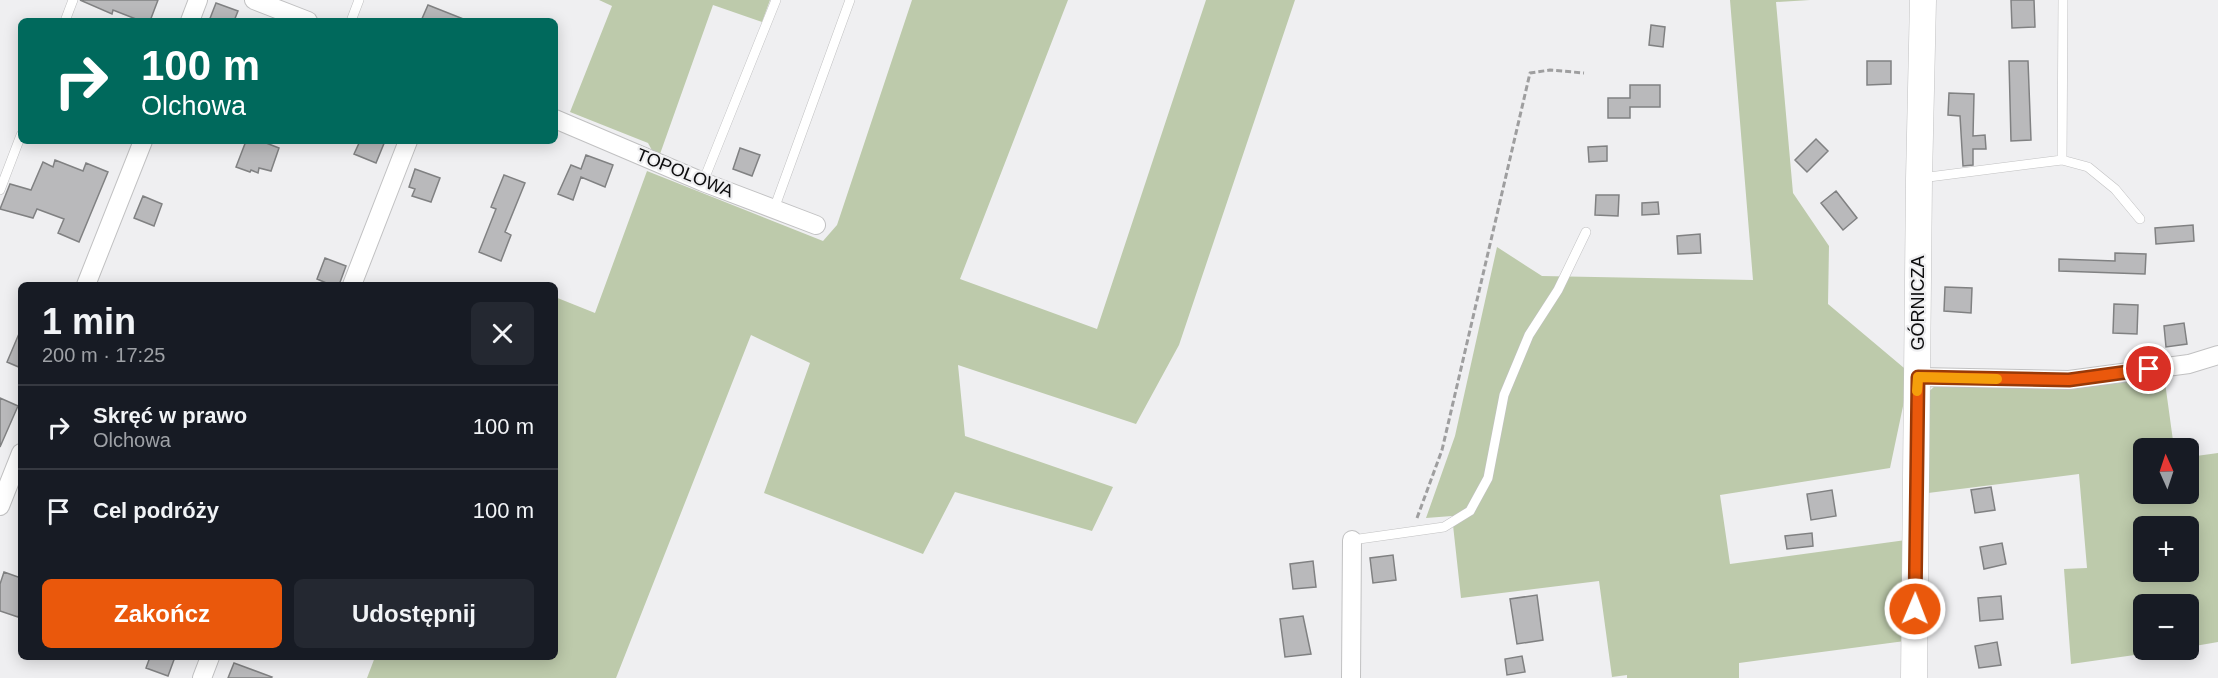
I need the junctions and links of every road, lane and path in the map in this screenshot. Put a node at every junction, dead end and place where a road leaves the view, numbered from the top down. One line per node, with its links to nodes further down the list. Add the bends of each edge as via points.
1 (73, 0): 9 (lane)
2 (198, 0): 10 (street)
3 (254, 0): 11 (street)
4 (359, 0): 12 (lane)
5 (776, 0): 20 (lane)
6 (850, 0): 22 (lane)
7 (1923, 0): 19 (street, GÓRNICZA)
8 (2063, 0): 18 (lane)
9 (66, 18)
10 (191, 18)
11 (300, 18)
12 (352, 18)
13 (1584, 73): 32 (path, via 1530,73 1442,450)
14 (558, 121): 20 (street, TOPOLOWA)
15 (18, 143): 21 (lane)
16 (142, 144): 26 (street)
17 (407, 144): 27 (street)
18 (2061, 160): 19 (lane); 23 (lane, via 2088,167 2115,189)
19 (1919, 179): 29 (street, GÓRNICZA)
20 (704, 182): 22 (street, TOPOLOWA)
21 (0, 190)
22 (774, 209): 24 (street, TOPOLOWA)
23 (2140, 219)
24 (816, 225)
25 (1586, 232): 32 (lane, via 1558,290 1529,335 1504,395 1488,478 1470,511 1444,527)
26 (88, 282)
27 (353, 282)
28 (2218, 356): 29 (street, via 2189,364 2069,380)
29 (1918, 377): 37 (street, GÓRNICZA)
30 (18, 461): 31 (street)
31 (0, 506)
32 (1412, 531): 33 (lane)
33 (1352, 540): 36 (street)
34 (209, 660): 35 (street)
35 (202, 678)
36 (1350, 678)
37 (1914, 678)

